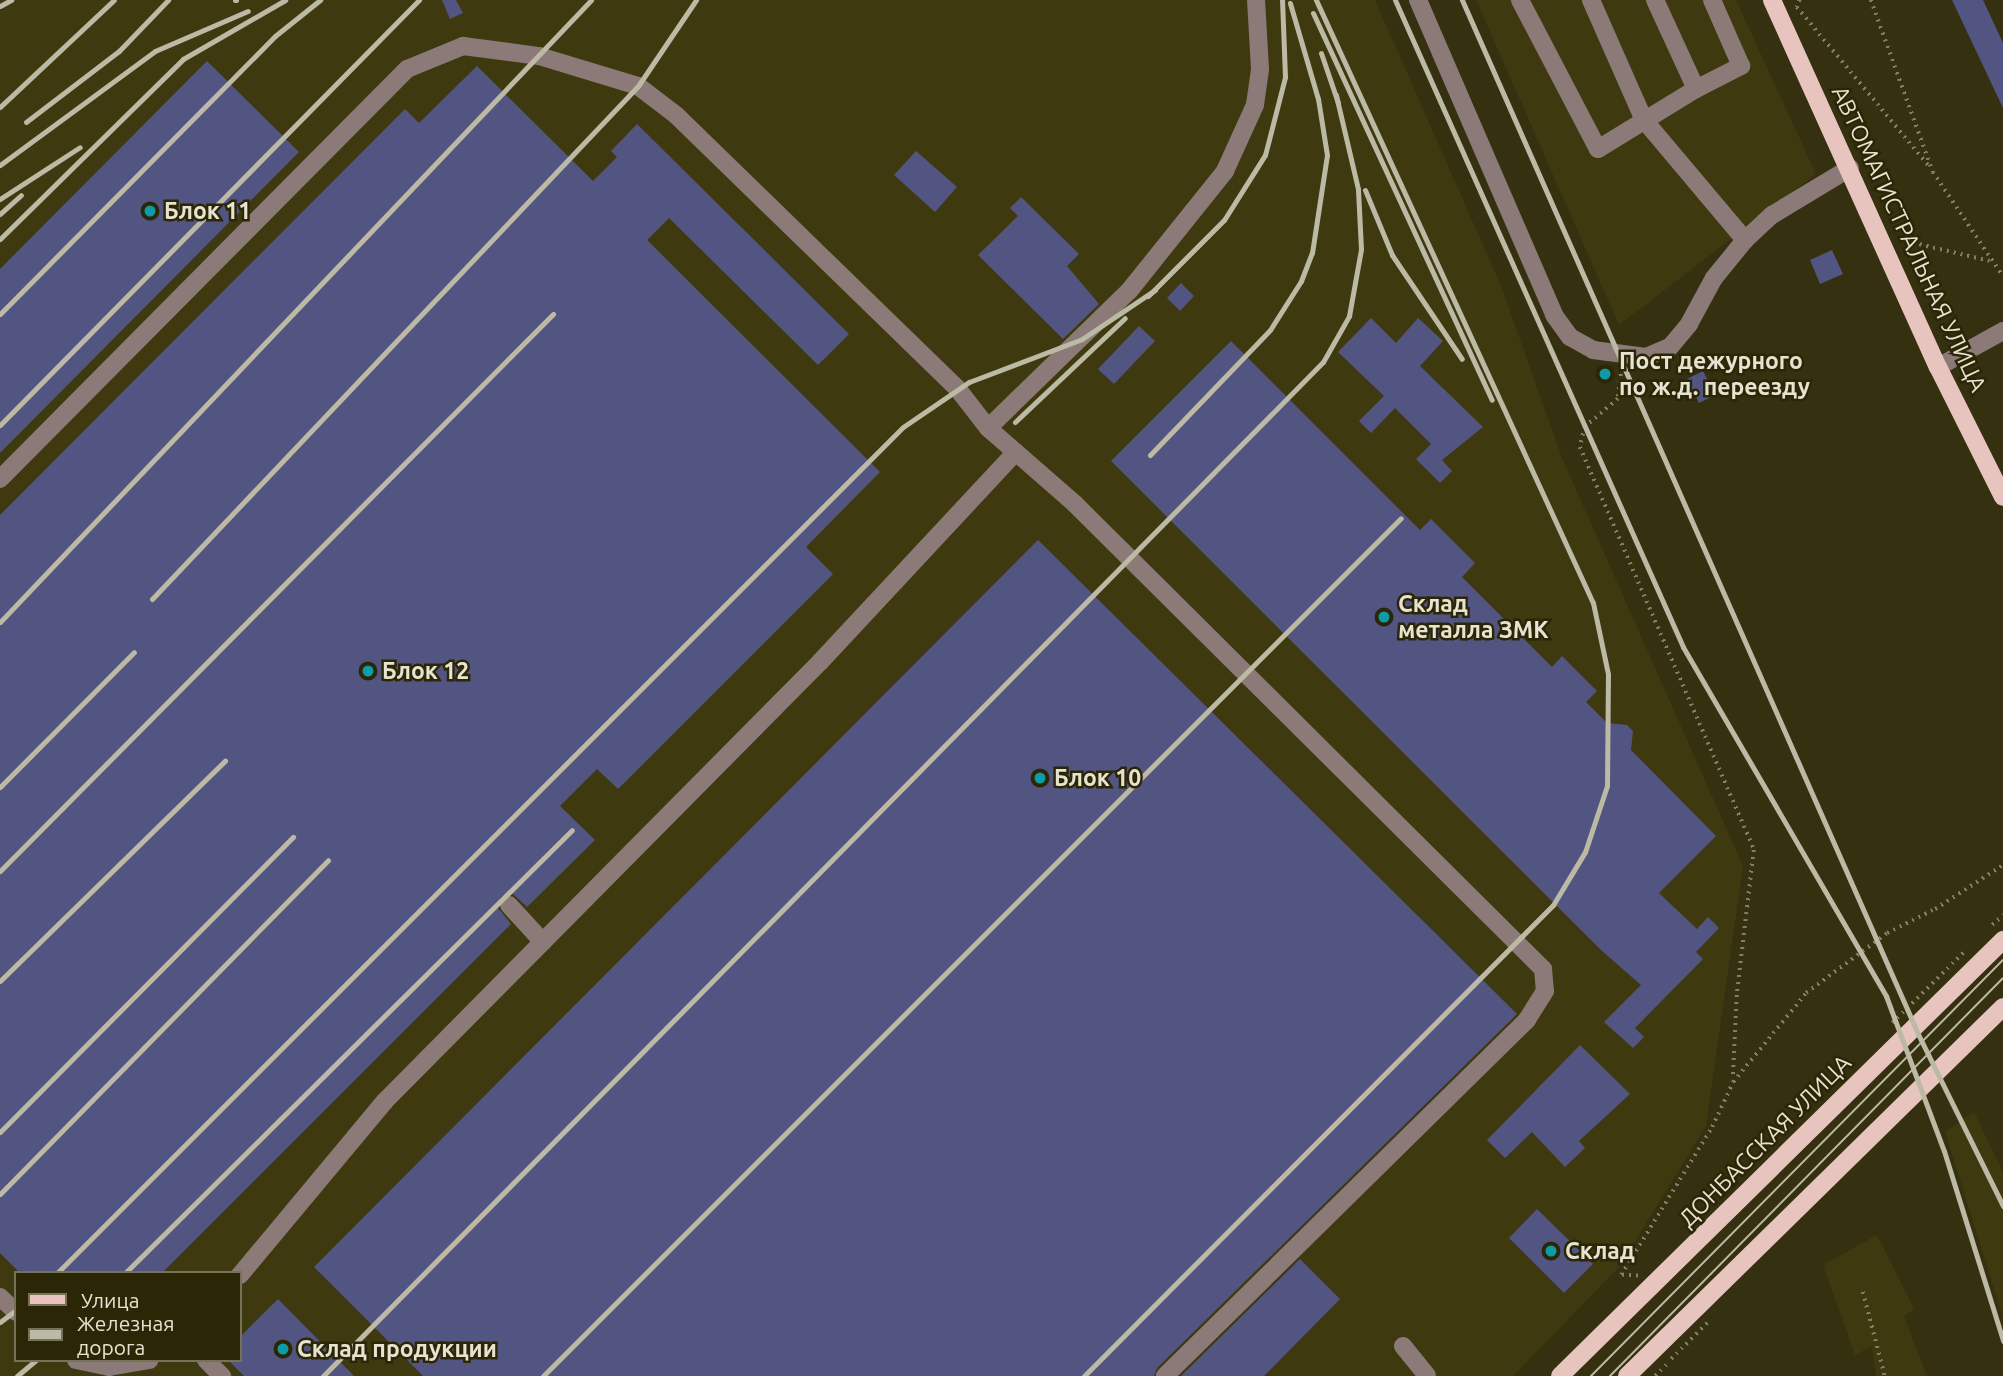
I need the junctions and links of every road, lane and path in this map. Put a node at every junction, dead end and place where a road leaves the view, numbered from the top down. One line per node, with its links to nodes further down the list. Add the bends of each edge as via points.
1 (1256, 0): 21 (street, via 1260,69 1255,105 1225,171 1129,291)
2 (1418, 0): 14 (street, via 1549,303 1570,337 1606,354 1646,357 1660,353 1685,330 1714,278)
3 (1520, 0): 11 (street, via 1598,149)
4 (1591, 0): 11 (street)
5 (1655, 0): 10 (street)
6 (1712, 0): 10 (street, via 1741,66)
7 (1772, 0): 12 (main road, АВТОМАГИСТРАЛЬНАЯ УЛИЦА)
8 (1800, 0): 13 (path, via 1797,7)
9 (1871, 0): 13 (path)
10 (1696, 89): 11 (street)
11 (1644, 120): 14 (street)
12 (1850, 168): 14 (street, via 1772,215); 19 (main road, АВТОМАГИСТРАЛЬНАЯ УЛИЦА)
13 (1933, 172): 16 (path)
14 (1745, 240)
15 (1906, 242): 16 (path)
16 (1992, 261): 17 (path)
17 (2003, 276)
18 (2003, 331): 19 (street)
19 (1938, 367): 24 (main road, АВТОМАГИСТРАЛЬНАЯ УЛИЦА)
20 (1621, 374): 30 (path, via 1618,399 1585,427 1580,447 1754,850 1737,995)
21 (988, 428): 22 (street); 23 (street, via 957,388 676,115 638,86 539,57 463,46 407,69)
22 (1016, 452): 28 (street, via 820,662); 41 (street, via 1075,504 1518,942 1543,969 1546,980 1542,1001 1527,1020)
23 (0, 479)
24 (2003, 497)
25 (2003, 865): 30 (path, via 1936,909 1887,933 1806,993)
26 (509, 905): 28 (street)
27 (2003, 940): 43 (main road, ДОНБАССКАЯ УЛИЦА)
28 (543, 942): 31 (street, via 385,1101)
29 (2003, 1007): 44 (main road)
30 (1733, 1082): 32 (path, via 1712,1126)
31 (242, 1273)
32 (1622, 1275)
33 (1863, 1292): 45 (path)
34 (0, 1297): 35 (street)
35 (14, 1310)
36 (1403, 1346): 42 (street)
37 (85, 1362): 38 (street, via 109,1367)
38 (138, 1362)
39 (208, 1362): 40 (street)
40 (222, 1376)
41 (1165, 1376)
42 (1427, 1376)
43 (1560, 1376)
44 (1627, 1376)
45 (1885, 1376)

